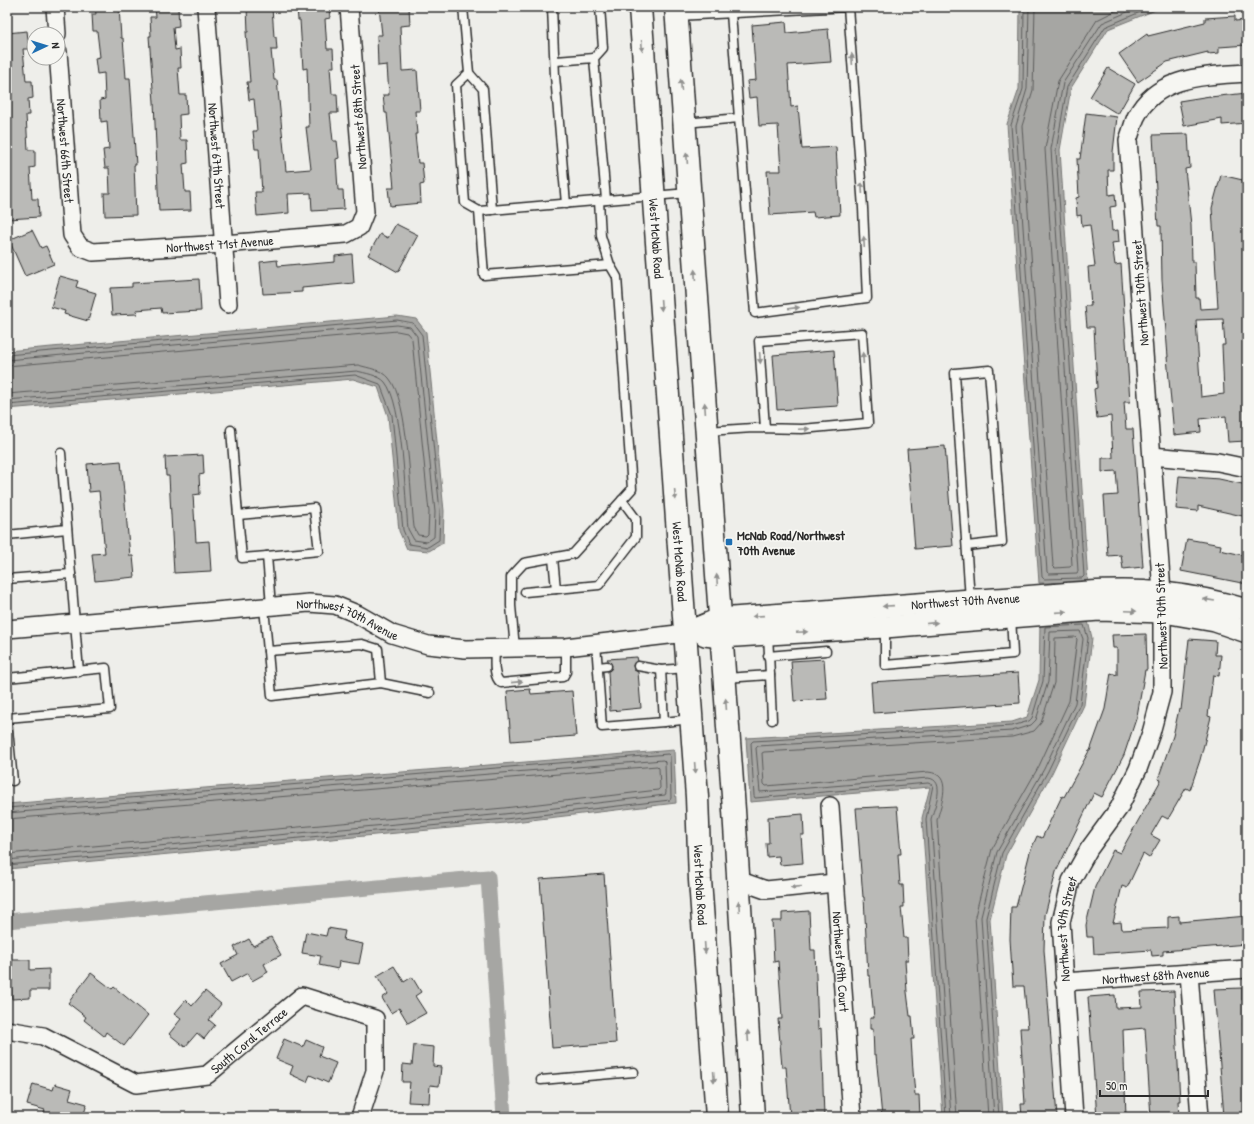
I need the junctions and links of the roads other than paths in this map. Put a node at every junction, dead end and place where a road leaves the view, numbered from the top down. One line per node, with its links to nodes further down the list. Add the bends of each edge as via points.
1 (54, 7): 10 (street)
2 (206, 7): 25 (street, Northwest 67th Street)
3 (349, 7): 24 (street, Northwest 68th Street, via 365,212)
4 (463, 7): 14 (lane)
5 (552, 7): 12 (lane)
6 (600, 7): 11 (lane, via 603,48)
7 (640, 7): 19 (main road, West McNab Road, one-way to 19)
8 (676, 12): 9 (lane); 17 (main road, one-way to 8)
9 (731, 13): 16 (lane); 16 (lane, one-way to 9, via 756,313 867,298 848,8)
10 (56, 26)
11 (594, 58): 12 (lane); 20 (lane)
12 (556, 61): 21 (lane, via 555,76)
13 (59, 66): 26 (street, Northwest 66th Street, via 72,235)
14 (469, 73): 22 (lane, via 483,89); 23 (lane, via 456,85 464,196 465,203)
15 (1247, 73): 33 (street, Northwest 70th Street, via 1191,78 1168,84 1150,98 1136,117 1128,140)
16 (739, 118): 17 (lane)
17 (684, 124): 18 (main road, one-way to 17)
18 (689, 193): 19 (lane); 31 (main road, one-way to 18)
19 (652, 196): 20 (lane); 55 (main road, West McNab Road, one-way to 55)
20 (602, 201): 21 (lane); 27 (lane, via 600,236)
21 (566, 204): 22 (lane)
22 (492, 210): 23 (lane)
23 (480, 211): 27 (lane, via 484,275)
24 (359, 227): 25 (street, Northwest 71st Avenue, via 346,234)
25 (223, 244): 26 (street, Northwest 71st Avenue, via 93,252); 28 (street, Northwest 67th Street)
26 (80, 247)
27 (610, 265): 35 (lane, via 617,277 632,489)
28 (228, 304)
29 (765, 428): 29 (lane, one-way to 29, via 802,429 868,423 862,334 759,341); 31 (lane)
30 (231, 430): 36 (lane)
31 (707, 431): 53 (main road, one-way to 31)
32 (61, 453): 37 (lane)
33 (1152, 456): 34 (street, via 1218,462); 47 (street, Northwest 70th Street)
34 (1247, 468)
35 (622, 500): 41 (lane, via 573,554); 44 (lane, via 636,520 636,537 599,585)
36 (238, 515): 40 (lane, via 242,558); 40 (lane, via 314,508 319,551)
37 (67, 529): 38 (lane); 42 (lane)
38 (7, 534)
39 (967, 546): 39 (lane, via 955,373 990,370 1002,542); 46 (lane)
40 (267, 556): 48 (lane)
41 (553, 558): 44 (lane); 61 (lane, via 524,563 511,577)
42 (71, 574): 43 (lane); 51 (lane)
43 (7, 579)
44 (556, 589): 45 (lane)
45 (525, 592)
46 (970, 600): 49 (street, Northwest 70th Avenue); 53 (street, Northwest 70th Avenue, one-way to 53)
47 (1163, 602): 49 (street, Northwest 70th Avenue, via 1099,610); 50 (street, Northwest 70th Avenue, one-way to 47, via 1217,601); 56 (street, Northwest 70th Avenue); 86 (street, Northwest 70th Street, via 1162,692 1138,769 1118,808 1071,881 1061,922)
48 (268, 607): 51 (street, Northwest 70th Avenue); 60 (street, Northwest 70th Avenue, via 309,603 335,605 392,634 428,645 465,649); 62 (lane)
49 (1011, 608): 52 (street, Northwest 70th Avenue, one-way to 49); 52 (lane, via 1013,654 886,665)
50 (1247, 610)
51 (75, 623): 54 (street, Northwest 70th Avenue); 70 (lane)
52 (885, 627): 57 (street, Northwest 70th Avenue, one-way to 52)
53 (720, 628): 55 (street, Northwest 70th Avenue); 57 (street, Northwest 70th Avenue); 73 (main road)
54 (7, 630)
55 (686, 632): 58 (street, Northwest 70th Avenue); 68 (main road, West McNab Road)
56 (1247, 632)
57 (768, 634): 64 (lane)
58 (596, 643): 59 (street, Northwest 70th Avenue); 67 (lane)
59 (566, 647): 60 (lane, one-way to 59, via 495,669 497,680 501,683 563,677 566,672); 61 (street, Northwest 70th Avenue)
60 (495, 648): 61 (street, Northwest 70th Avenue)
61 (515, 648)
62 (268, 650): 74 (lane, via 362,644 378,649); 74 (lane, via 272,696)
63 (826, 651): 64 (lane)
64 (768, 656): 71 (lane)
65 (607, 666): 67 (lane)
66 (638, 666): 69 (lane)
67 (598, 667): 78 (lane, via 602,727)
68 (688, 668): 69 (lane); 79 (main road, West McNab Road)
69 (661, 670): 78 (lane)
70 (79, 672): 72 (lane); 76 (lane, via 106,668 110,708)
71 (770, 675): 73 (lane); 77 (lane)
72 (7, 678)
73 (724, 678): 82 (main road, one-way to 73)
74 (381, 683): 75 (lane)
75 (430, 693)
76 (7, 719): 80 (lane)
77 (772, 720)
78 (664, 722): 79 (lane)
79 (692, 729): 91 (main road, West McNab Road, one-way to 91)
80 (14, 781)
81 (830, 806): 83 (street, Northwest 69th Court)
82 (738, 880): 83 (street, one-way to 82, via 766,890); 92 (main road, one-way to 82)
83 (835, 884): 93 (street, Northwest 69th Court)
84 (1247, 969): 85 (street, Northwest 68th Avenue)
85 (1189, 973): 86 (street, Northwest 68th Avenue); 95 (street)
86 (1064, 982): 94 (street, Northwest 70th Street)
87 (7, 1030): 90 (street, South Coral Terrace, via 43,1036 136,1084 207,1075 302,996 375,1018 375,1071)
88 (634, 1072): 89 (lane)
89 (541, 1080)
90 (360, 1117)
91 (717, 1117)
92 (753, 1117)
93 (852, 1117)
94 (1074, 1117)
95 (1200, 1117)

